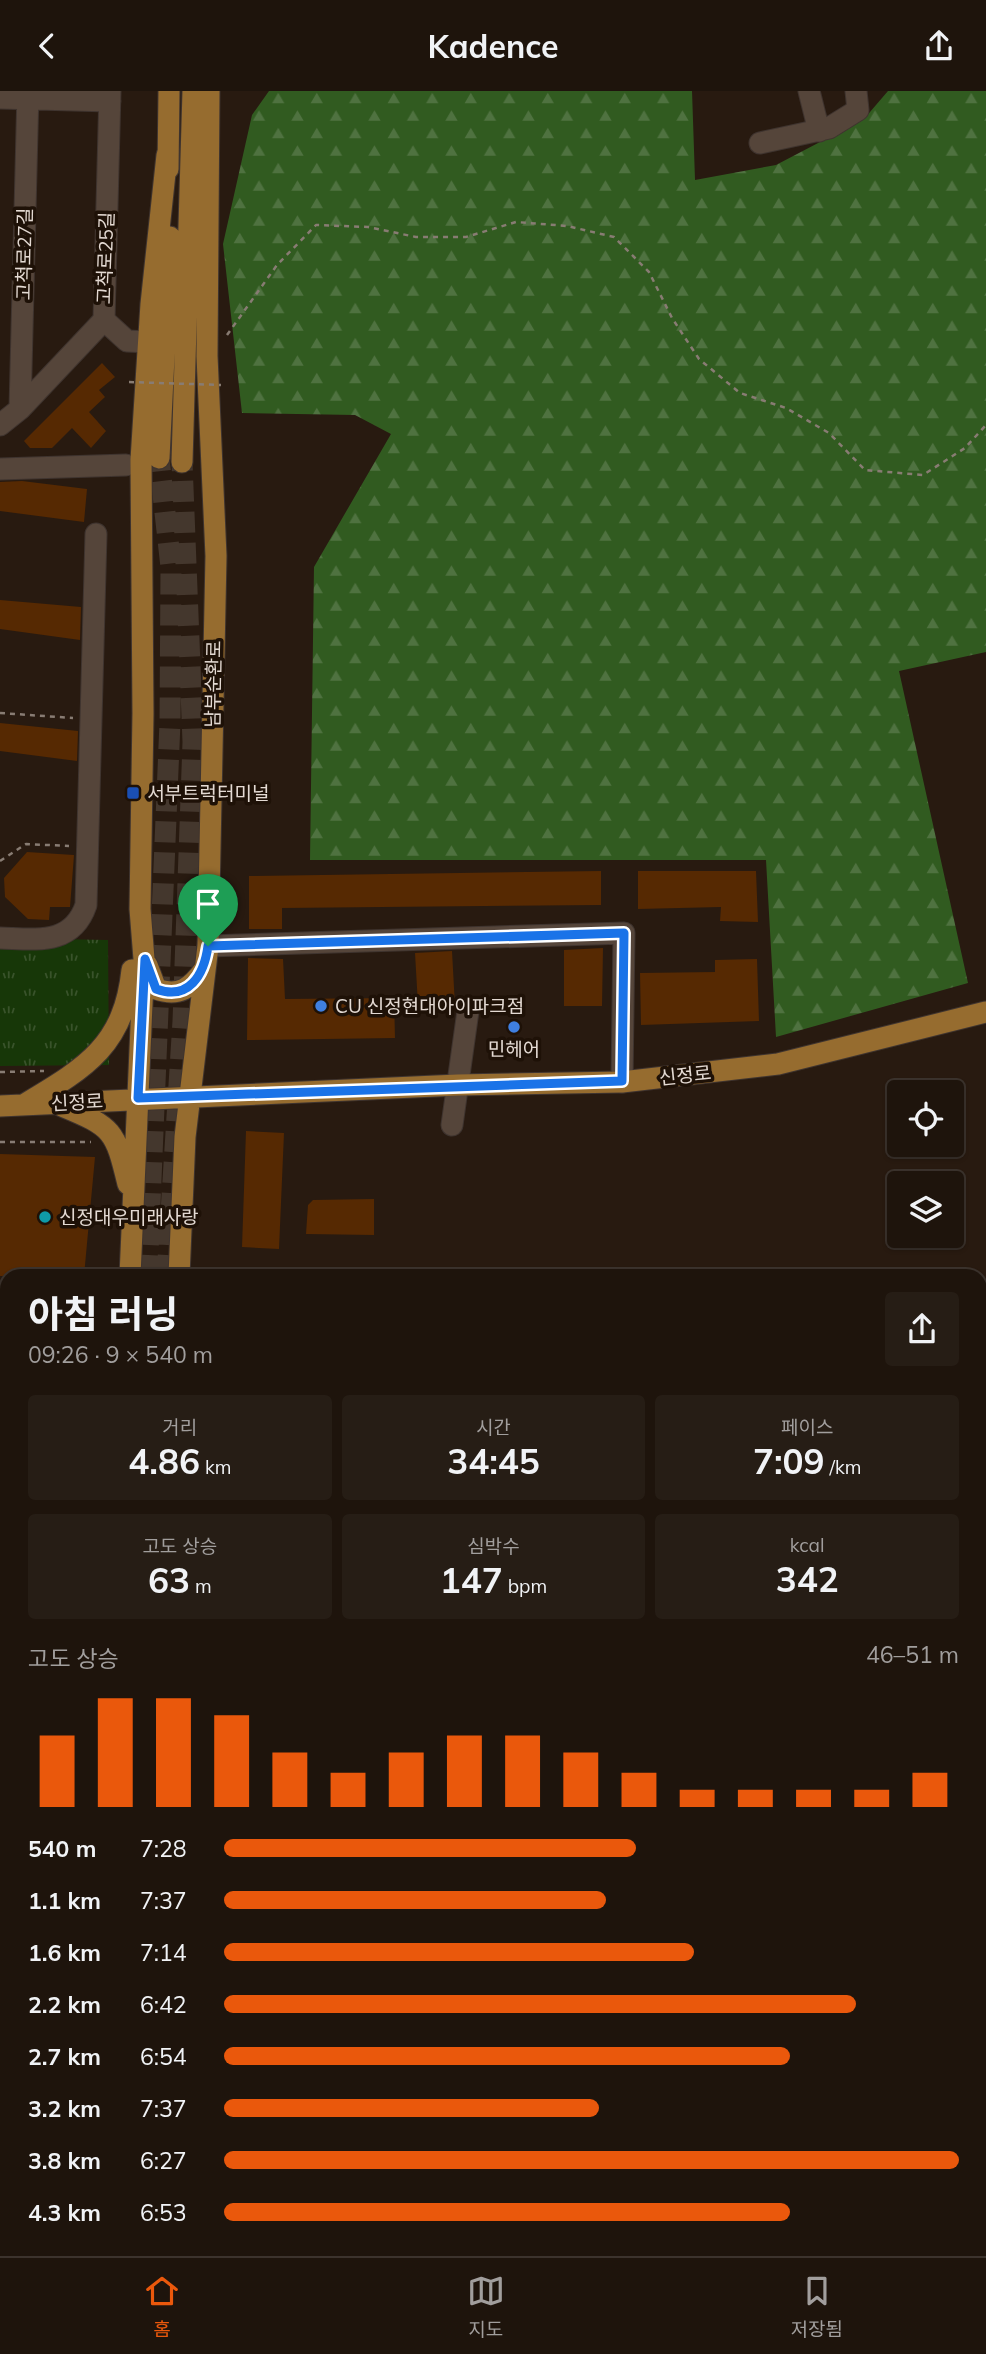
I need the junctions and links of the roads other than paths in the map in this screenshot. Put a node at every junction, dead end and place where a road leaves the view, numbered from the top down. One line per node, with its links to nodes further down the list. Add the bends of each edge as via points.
1 (169, 91): 11 (main road)
2 (193, 91): 17 (main road)
3 (209, 91): 23 (main road, 남부순환로, via 207,356 216,556)
4 (809, 91): 9 (street)
5 (856, 91): 9 (street, via 858,110)
6 (28, 95): 7 (street); 8 (street); 14 (street, 고척로27길)
7 (110, 96): 12 (street, 고척로25길)
8 (0, 98)
9 (819, 131): 10 (street)
10 (760, 143)
11 (167, 155): 13 (main road); 16 (main road, via 171,253)
12 (104, 320): 13 (street, via 127,341); 14 (street, 고척로25길)
13 (149, 342): 21 (main road, via 141,460)
14 (20, 409): 15 (street, 고척로25길)
15 (0, 425)
16 (159, 458)
17 (182, 462)
18 (126, 465): 19 (street)
19 (0, 469)
20 (96, 534): 22 (street, via 86,905 81,920 57,938)
21 (140, 909): 24 (main road); 33 (main road, via 129,994 118,1026 89,1063)
22 (0, 938)
23 (208, 946): 25 (main road, 남부순환로); 28 (street, via 624,933)
24 (145, 959): 25 (main road, via 156,989 167,993 187,989); 31 (main road)
25 (205, 968): 30 (main road, 남부순환로)
26 (468, 1011): 29 (street)
27 (986, 1012): 28 (main road, 신정로, via 778,1064)
28 (622, 1081): 29 (main road, 신정로)
29 (457, 1085): 30 (main road, 신정로); 35 (street)
30 (190, 1096): 31 (main road, 신정로); 38 (main road, 남부순환로)
31 (138, 1098): 32 (main road, 신정로); 36 (main road)
32 (57, 1103): 33 (main road, 신정로); 36 (main road, via 109,1130 117,1140)
33 (22, 1105): 34 (main road, 신정로)
34 (0, 1106)
35 (452, 1125)
36 (134, 1206): 37 (main road)
37 (130, 1269)
38 (179, 1269)

